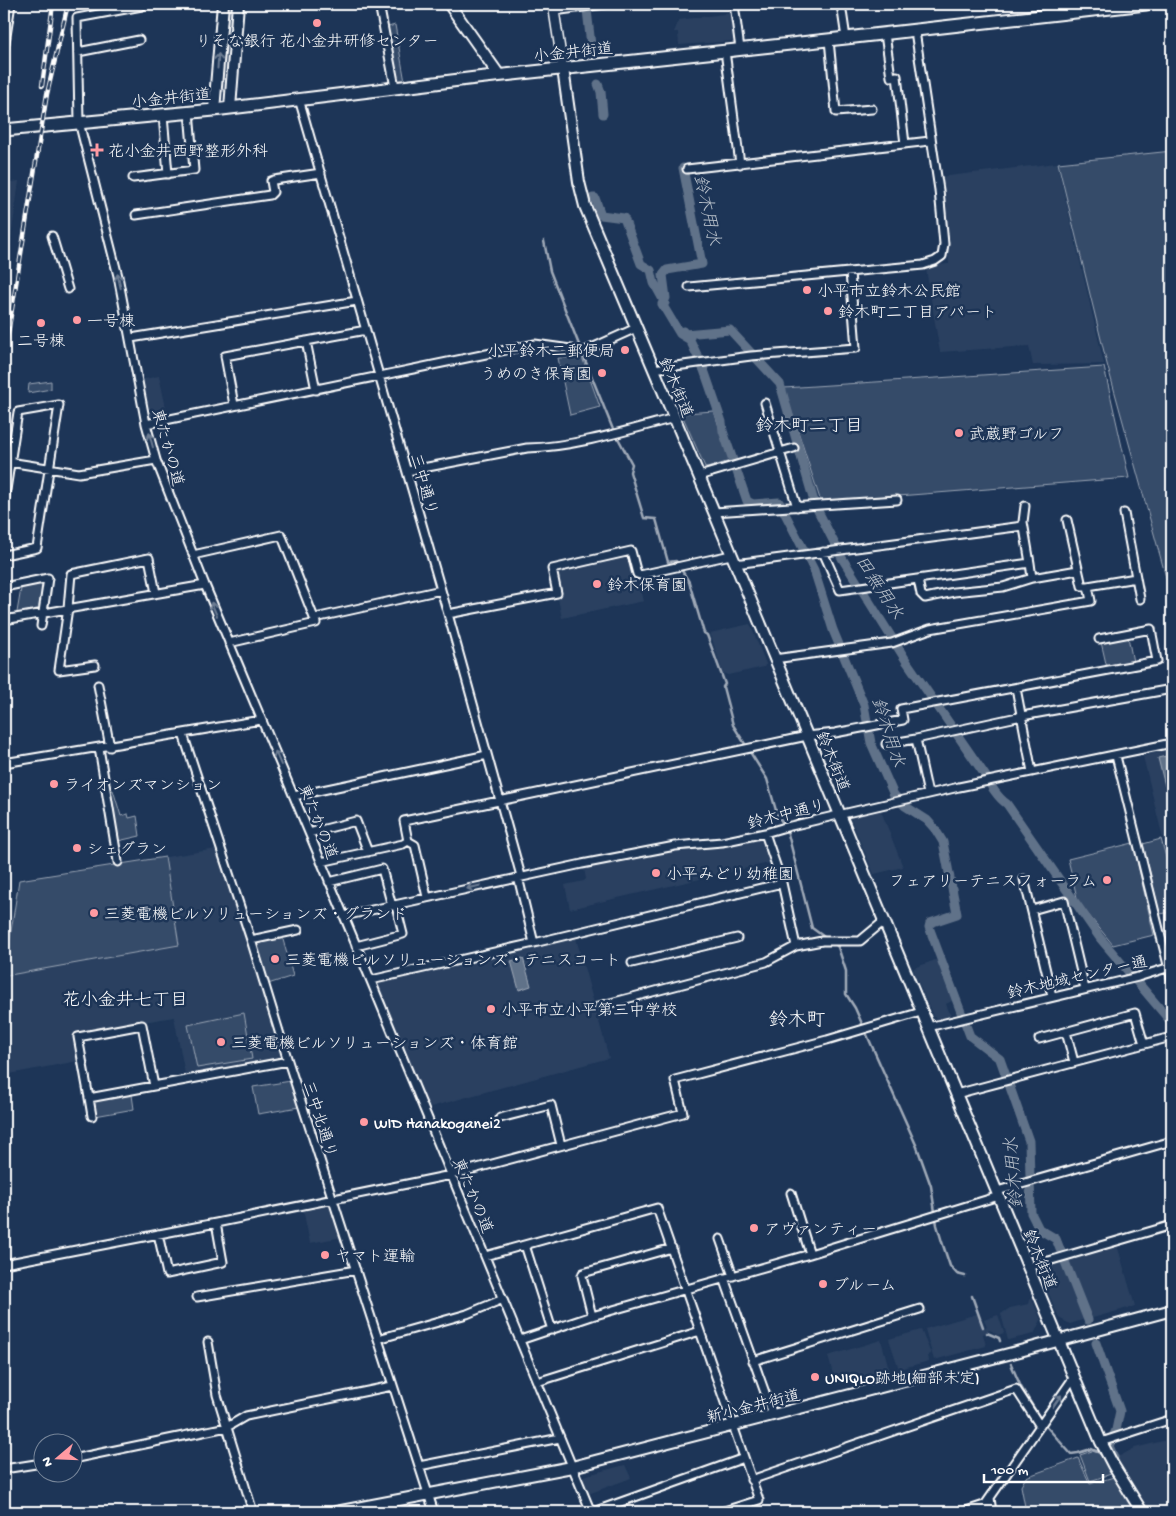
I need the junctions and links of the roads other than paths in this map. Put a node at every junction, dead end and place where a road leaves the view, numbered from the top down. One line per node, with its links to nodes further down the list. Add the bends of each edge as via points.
1 (12, 4): 12 (street)
2 (223, 4): 28 (main road, one-way to 2)
3 (238, 4): 26 (main road)
4 (378, 4): 24 (street)
5 (449, 4): 23 (main road)
6 (605, 4): 11 (street)
7 (734, 4): 19 (street)
8 (840, 4): 15 (street)
9 (1146, 4): 13 (main road, 小金井街道)
10 (142, 6): 21 (street, 東たかの道, via 78,18)
11 (554, 7): 22 (street, 鈴木街道)
12 (6, 20): 18 (street)
13 (915, 31): 14 (main road, 小金井街道); 33 (street)
14 (885, 34): 15 (main road, 小金井街道); 34 (street, via 891,77 897,76)
15 (846, 38): 17 (main road, 小金井街道)
16 (139, 40): 21 (street)
17 (829, 40): 19 (main road, 小金井街道); 27 (street, via 836,112)
18 (4, 49)
19 (740, 50): 20 (main road, 小金井街道)
20 (725, 51): 22 (main road, 小金井街道); 35 (street)
21 (78, 52): 31 (street, 東たかの道)
22 (563, 68): 23 (main road, 小金井街道); 46 (main road, 鈴木街道, via 581,195)
23 (498, 75): 24 (main road, 小金井街道)
24 (395, 87): 25 (main road, 小金井街道)
25 (299, 99): 26 (main road, 小金井街道); 37 (street, 三中通り)
26 (230, 108): 28 (main road, 小金井街道)
27 (872, 109)
28 (214, 110): 29 (main road, 小金井街道)
29 (189, 112): 30 (main road, 小金井街道); 38 (street, via 194,170)
30 (163, 115): 31 (main road, 小金井街道); 38 (street)
31 (79, 122): 32 (main road, 小金井街道); 48 (street, 東たかの道, one-way to 31, via 118,276)
32 (4, 130)
33 (930, 141): 34 (street); 42 (street, via 939,190 944,244 942,256 922,265)
34 (906, 144): 35 (street)
35 (740, 164): 36 (street)
36 (687, 169)
37 (321, 173): 40 (street, via 271,181 273,192 270,195); 45 (street, 三中通り)
38 (168, 174): 39 (street)
39 (133, 178)
40 (136, 215)
41 (52, 236): 44 (street)
42 (850, 272): 43 (street); 50 (street, via 856,348 750,356)
43 (689, 287)
44 (68, 289)
45 (357, 301): 47 (street, 三中通り); 48 (street)
46 (636, 328): 50 (main road, 鈴木街道); 51 (street, via 585,351 536,344)
47 (366, 330): 49 (street); 51 (street, 三中通り)
48 (130, 338): 56 (street, 東たかの道)
49 (306, 341): 52 (street); 54 (street, via 225,356)
50 (653, 369): 55 (main road, 鈴木街道)
51 (379, 376): 52 (street); 62 (street, 三中通り)
52 (316, 390): 54 (street)
53 (765, 403): 58 (street)
54 (234, 405): 56 (street)
55 (674, 418): 62 (street, via 546,448 528,448); 63 (main road, 鈴木街道)
56 (146, 424): 59 (street, 東たかの道, one-way to 56)
57 (794, 448): 58 (street)
58 (781, 452): 63 (street); 67 (street)
59 (156, 460): 61 (street, via 78,474); 74 (street, 東たかの道)
60 (9, 462): 61 (street); 61 (street, via 18,412 59,406); 65 (street)
61 (51, 468): 73 (street, via 37,548)
62 (407, 471): 84 (street, 三中通り)
63 (699, 476): 68 (main road, 鈴木街道)
64 (897, 500): 67 (street)
65 (4, 503)
66 (1025, 506): 71 (street)
67 (797, 507): 68 (street)
68 (714, 512): 75 (main road, 鈴木街道)
69 (1124, 513): 79 (street)
70 (1066, 520): 77 (street)
71 (1023, 526): 72 (street); 76 (street)
72 (823, 552): 75 (street); 80 (street, via 840,590)
73 (4, 555)
74 (193, 555): 81 (street, 東たかの道); 90 (street, via 281,535)
75 (733, 560): 89 (street, via 640,575 631,551 552,569 557,593); 95 (main road, 鈴木街道)
76 (1030, 563): 78 (street); 80 (street)
77 (1078, 570): 78 (street); 82 (street, via 1082,586)
78 (1032, 578): 80 (street, via 1004,587 925,598 920,594)
79 (1136, 578): 82 (street); 86 (street)
80 (918, 580)
81 (205, 586): 85 (street); 94 (street, 東たかの道, one-way to 81)
82 (1088, 586): 95 (street, via 1091,601 930,629 895,642)
83 (4, 587): 88 (street, via 48,578)
84 (441, 590): 89 (street, 三中通り); 90 (street)
85 (156, 593): 87 (street); 87 (street, via 148,558 71,574)
86 (1140, 599)
87 (68, 608): 88 (street); 96 (street, via 59,670)
88 (42, 614): 91 (street); 92 (street)
89 (448, 614): 109 (street, 三中通り)
90 (315, 618): 94 (street, via 316,623)
91 (4, 620)
92 (41, 626)
93 (1099, 639): 98 (street, via 1151,629 1157,661)
94 (229, 643): 101 (street, 東たかの道)
95 (774, 659): 103 (main road, 鈴木街道)
96 (95, 665)
97 (98, 685): 107 (street)
98 (1016, 688): 100 (street); 103 (street, via 901,709 903,720 835,734)
99 (1172, 689): 100 (street)
100 (1022, 716): 104 (street); 112 (street)
101 (261, 720): 102 (street); 114 (street, 東たかの道, one-way to 101)
102 (183, 734): 107 (street); 134 (street, 三中北通り)
103 (807, 736): 115 (street); 116 (main road, 鈴木街道)
104 (916, 739): 106 (street); 113 (street)
105 (1172, 743): 110 (street, 鈴木中通り)
106 (886, 744)
107 (110, 747): 108 (street)
108 (99, 748): 111 (street); 121 (street)
109 (487, 755): 114 (street); 115 (street, 三中通り)
110 (1116, 756): 112 (street, 鈴木中通り); 139 (street, 鈴木地域センター通)
111 (4, 763)
112 (1032, 772): 113 (street, 鈴木中通り)
113 (928, 794): 116 (street, 鈴木中通り)
114 (294, 796): 117 (street, 東たかの道)
115 (500, 801): 119 (street, via 404,821); 123 (street, 三中通り)
116 (840, 814): 118 (street, 鈴木中通り); 131 (main road, 鈴木街道)
117 (310, 833): 120 (street, via 356,821); 122 (street, 東たかの道)
118 (765, 833): 123 (street, 鈴木中通り, via 722,842 675,846); 126 (street)
119 (408, 841): 120 (street); 127 (street, via 415,845)
120 (368, 852): 122 (street)
121 (118, 862)
122 (321, 862): 125 (street, 東たかの道)
123 (520, 877): 127 (street, 鈴木中通り, one-way to 127); 135 (street, 三中通り)
124 (1024, 879): 129 (street)
125 (330, 882): 128 (street, via 382,869); 130 (street, 東たかの道)
126 (782, 883): 135 (street); 137 (street)
127 (427, 897): 128 (street, 鈴木中通り)
128 (394, 906): 130 (street, 鈴木中通り); 136 (street, via 403,934)
129 (1032, 910): 142 (street, via 1064,901); 143 (street)
130 (344, 916): 136 (street, 東たかの道)
131 (884, 921): 137 (street, via 860,941 823,941); 145 (main road, 鈴木街道)
132 (298, 930): 134 (street)
133 (737, 938): 138 (street)
134 (251, 940): 151 (street, 三中北通り)
135 (534, 943): 140 (street)
136 (356, 946): 140 (street, 東たかの道)
137 (796, 946): 144 (street, via 766,962)
138 (632, 963)
139 (1168, 965): 141 (street); 142 (street, 鈴木地域センター通, via 1138,977)
140 (371, 980): 160 (street, 東たかの道)
141 (1172, 982)
142 (1085, 989): 143 (street, 鈴木地域センター通)
143 (1052, 996): 146 (street, 鈴木地域センター通)
144 (599, 1006)
145 (921, 1012): 146 (main road, 鈴木街道); 159 (street, via 675,1080 683,1113)
146 (928, 1027): 154 (main road, 鈴木街道)
147 (1066, 1032): 149 (street); 150 (street, via 1135,1013); 152 (street)
148 (1171, 1037): 150 (street)
149 (1039, 1039)
150 (1144, 1044): 152 (street)
151 (288, 1061): 153 (street); 163 (street, 三中北通り)
152 (1074, 1062): 154 (street)
153 (154, 1086): 155 (street); 155 (street, via 142,1025 78,1037)
154 (956, 1094): 162 (main road, 鈴木街道)
155 (89, 1098): 156 (street)
156 (92, 1116)
157 (500, 1118): 159 (street, via 551,1105)
158 (1172, 1141): 162 (street, via 1030,1181)
159 (561, 1145): 160 (street)
160 (451, 1175): 163 (street); 171 (street, 東たかの道)
161 (791, 1193): 170 (street)
162 (998, 1194): 170 (street); 173 (main road, 鈴木街道)
163 (334, 1200): 164 (street); 174 (street, 三中北通り)
164 (216, 1224): 166 (street); 166 (street, via 223,1262 166,1274)
165 (1172, 1225): 173 (street)
166 (158, 1234): 172 (street)
167 (720, 1239): 175 (street)
168 (525, 1245): 169 (street, via 657,1208); 171 (street); 183 (street)
169 (672, 1248): 177 (street); 182 (street, via 583,1273)
170 (810, 1254): 175 (street)
171 (485, 1256): 179 (street, 東たかの道)
172 (4, 1264)
173 (1028, 1267): 187 (main road, 鈴木街道)
174 (356, 1270): 178 (street); 185 (street, 三中北通り)
175 (733, 1276): 176 (street)
176 (724, 1278): 177 (street); 189 (street)
177 (686, 1289): 182 (street); 184 (street)
178 (197, 1297)
179 (503, 1299): 185 (street, via 467,1314); 186 (street, 東たかの道)
180 (920, 1309): 189 (street)
181 (1172, 1310): 187 (main road, 新小金井街道)
182 (592, 1316): 183 (street)
183 (552, 1330): 186 (street)
184 (700, 1331): 191 (street); 195 (street)
185 (378, 1339): 192 (street, 三中北通り)
186 (520, 1340): 191 (street, 東たかの道)
187 (1059, 1341): 190 (main road, 鈴木街道); 193 (main road, 新小金井街道)
188 (208, 1342): 197 (street)
189 (754, 1360): 193 (street)
190 (1074, 1377): 196 (street, one-way to 190); 199 (main road, 鈴木街道)
191 (537, 1382): 198 (street, 東たかの道)
192 (392, 1386): 197 (street, via 246,1416); 203 (street, 三中北通り)
193 (773, 1415): 195 (main road, 新小金井街道)
194 (1172, 1419): 199 (street)
195 (733, 1426): 201 (street); 204 (main road, 新小金井街道)
196 (1040, 1426): 206 (street, via 1016,1389); 208 (street)
197 (227, 1427): 200 (street); 209 (street)
198 (560, 1438): 203 (street); 204 (street, 東たかの道)
199 (1109, 1439): 217 (main road, 鈴木街道, via 1113,1465)
200 (82, 1457)
201 (744, 1458): 206 (street); 212 (street)
202 (32, 1465): 205 (street)
203 (419, 1466): 207 (street, 三中北通り)
204 (572, 1467): 207 (main road, 新小金井街道); 212 (street, 東たかの道)
205 (4, 1469)
206 (751, 1480): 213 (street, via 758,1500)
207 (428, 1496): 210 (main road, 新小金井街道); 211 (street, 三中北通り)
208 (988, 1501): 214 (street); 215 (street); 216 (street)
209 (253, 1512)
210 (336, 1512)
211 (434, 1512)
212 (592, 1512)
213 (721, 1512)
214 (963, 1512)
215 (980, 1512)
216 (992, 1512)
217 (1142, 1512)

